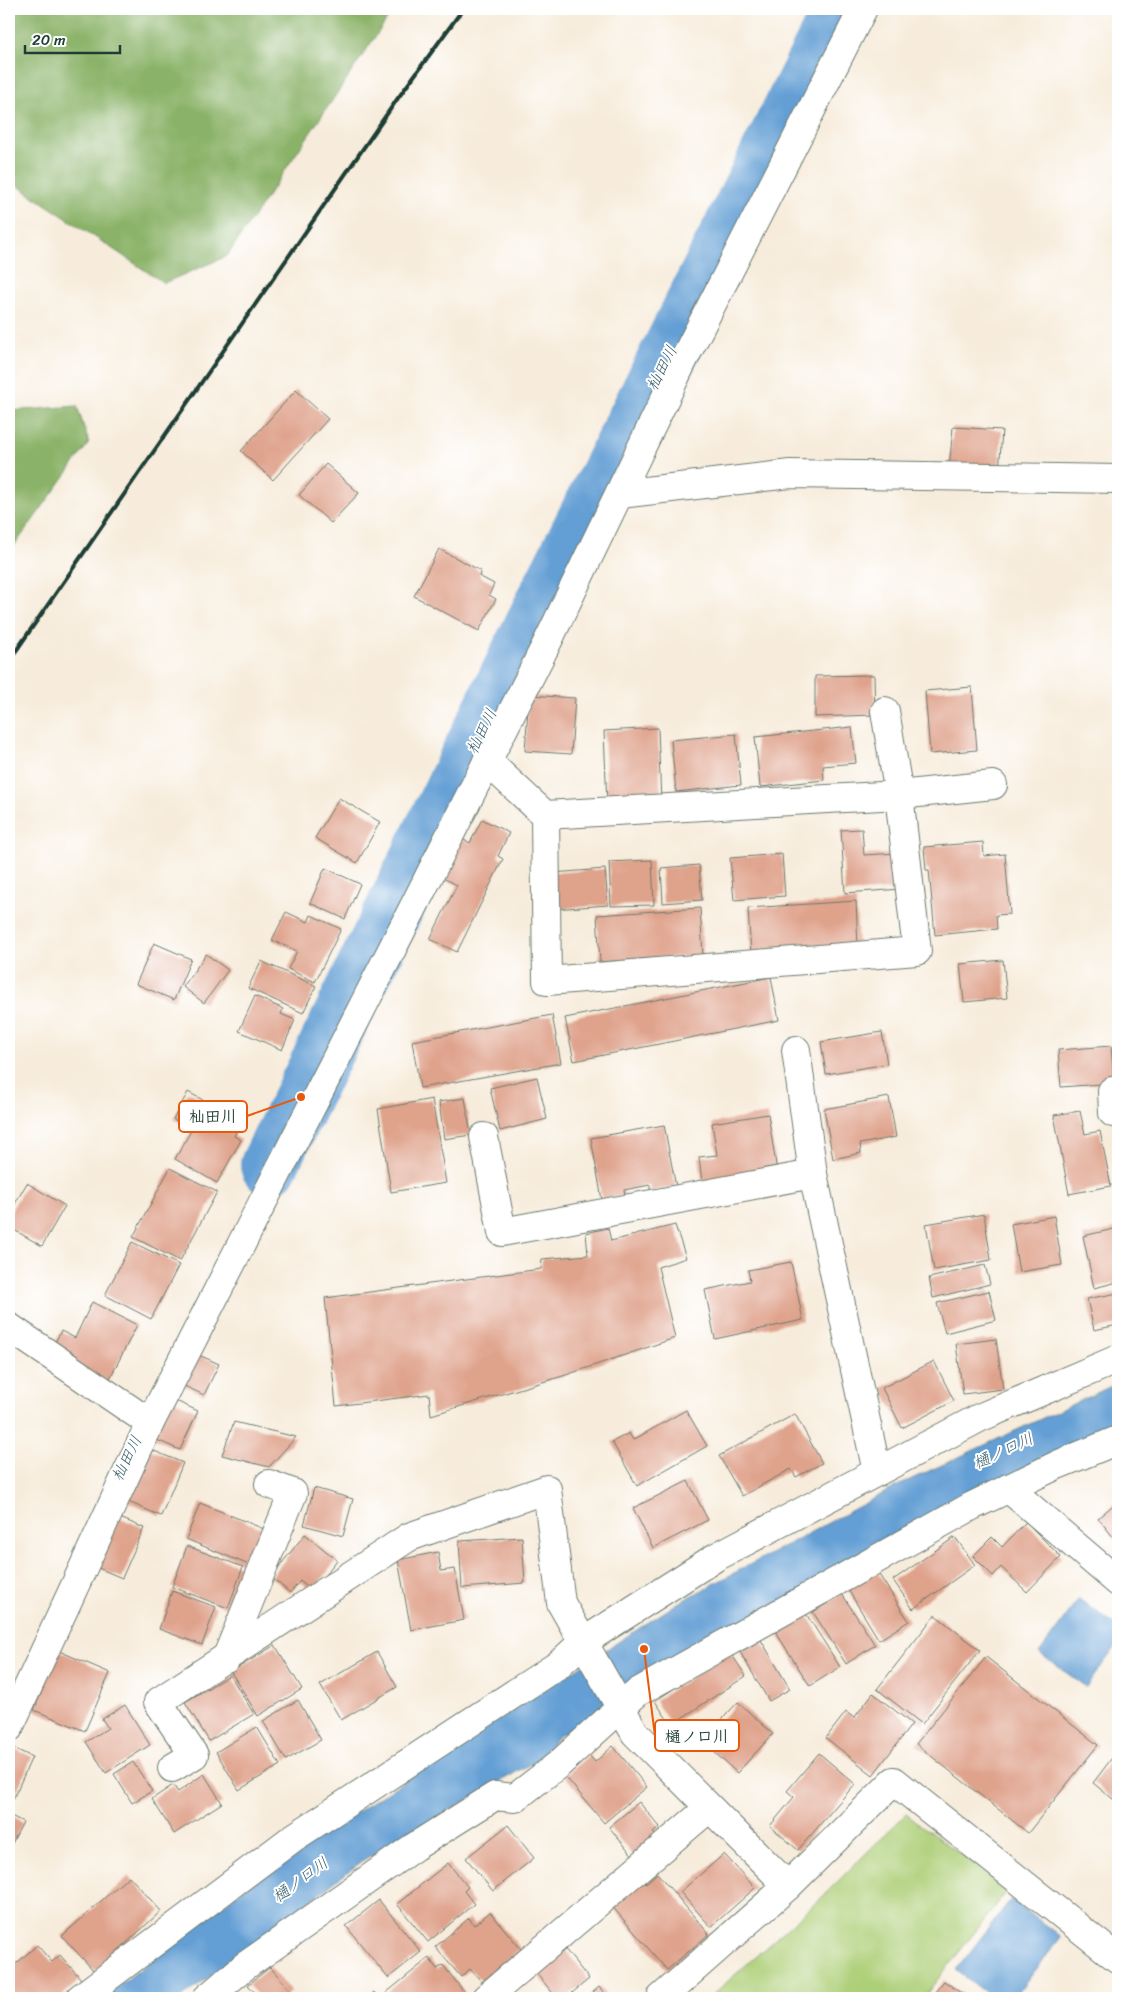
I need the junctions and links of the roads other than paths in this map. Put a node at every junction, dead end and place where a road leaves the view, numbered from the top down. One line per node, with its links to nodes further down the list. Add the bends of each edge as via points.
1 (863, 9): 3 (street, via 683,361)
2 (1118, 480): 3 (street, via 790,474)
3 (620, 494): 5 (street)
4 (885, 711): 7 (street)
5 (487, 761): 8 (street); 14 (street)
6 (992, 785): 7 (street)
7 (899, 795): 8 (street); 8 (street, via 917,951 547,981)
8 (545, 815)
9 (796, 1050): 11 (street)
10 (484, 1137): 11 (street, via 502,1232)
11 (813, 1174): 16 (street)
12 (9, 1327): 14 (street)
13 (1118, 1359): 16 (street, via 979,1418)
14 (150, 1423): 23 (street)
15 (1118, 1440): 18 (street)
16 (877, 1472): 20 (street, via 716,1558)
17 (269, 1484): 21 (street, via 292,1493)
18 (1008, 1488): 19 (street); 22 (street)
19 (1118, 1582)
20 (588, 1650): 21 (street, via 562,1604 547,1489 409,1537); 22 (street); 28 (street, via 558,1665 293,1838)
21 (226, 1659): 24 (street, via 158,1702 194,1755)
22 (616, 1703): 25 (street, via 635,1733); 29 (street, via 559,1764 515,1798 495,1796 414,1847 245,1966)
23 (9, 1728)
24 (172, 1768)
25 (709, 1808): 26 (street); 30 (street)
26 (788, 1886): 27 (street, via 894,1781); 31 (street)
27 (1118, 1959)
28 (80, 1998)
29 (207, 1998)
30 (486, 1998)
31 (661, 1998)

